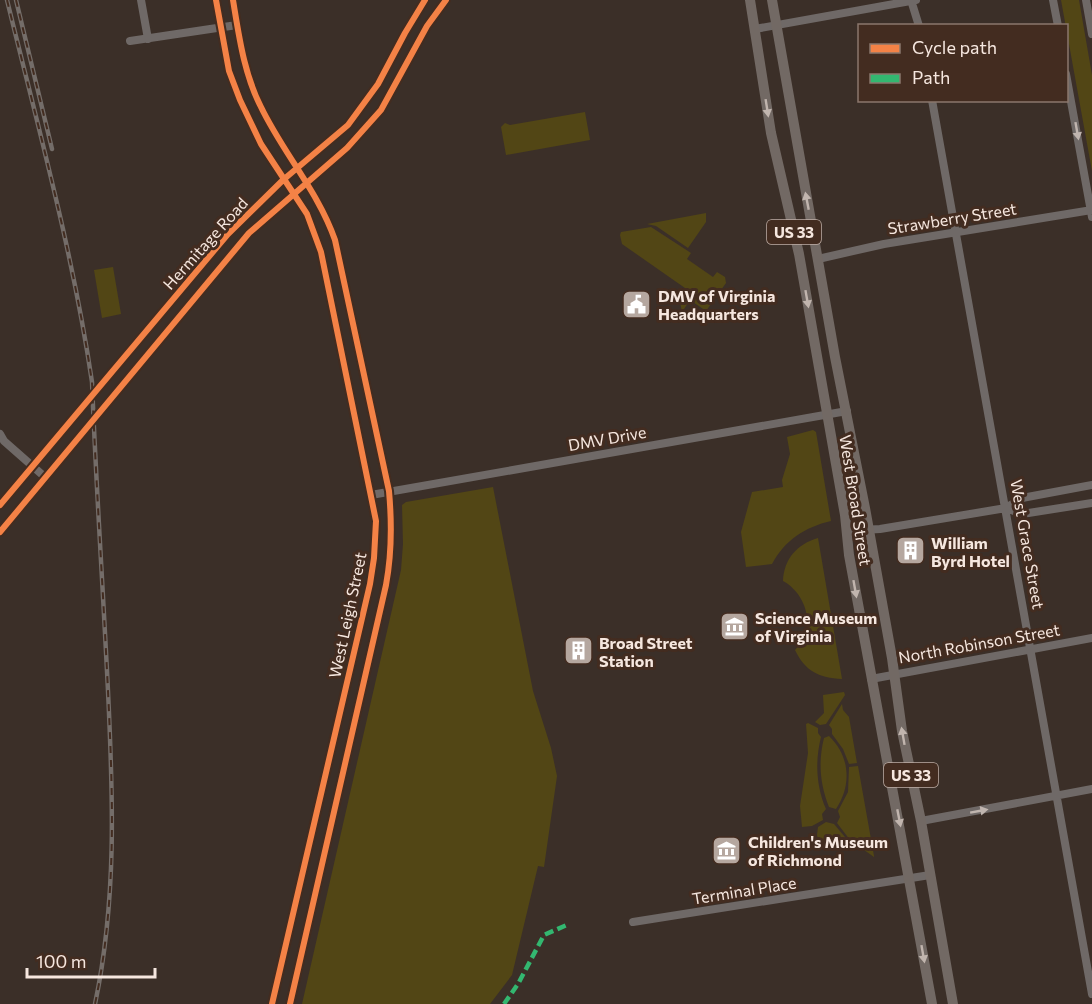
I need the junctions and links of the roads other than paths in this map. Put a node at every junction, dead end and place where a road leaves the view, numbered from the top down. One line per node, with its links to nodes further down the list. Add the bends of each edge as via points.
1 (141, 0): 19 (street)
2 (216, 0): 16 (street, West Leigh Street)
3 (233, 0): 14 (street, West Leigh Street)
4 (425, 0): 23 (street, Hermitage Road, via 366,103 348,125)
5 (446, 0): 25 (street, Hermitage Road, via 427,26 381,110 347,148)
6 (750, 0): 17 (main road, West Broad Street / US 33)
7 (772, 0): 15 (main road, West Broad Street / US 33)
8 (912, 0): 9 (street); 12 (street); 15 (street)
9 (916, 0)
10 (1053, 0): 13 (street)
11 (1086, 0): 18 (street)
12 (918, 24)
13 (1058, 24)
14 (237, 25): 16 (street); 23 (street, West Leigh Street, via 247,73 261,109)
15 (777, 25): 17 (street); 29 (main road, West Broad Street / US 33, one-way to 15)
16 (221, 27): 19 (street); 24 (street, West Leigh Street, via 229,71 240,100 261,144)
17 (755, 29): 31 (main road, West Broad Street / US 33, one-way to 31, via 771,133 799,254)
18 (1092, 34)
19 (148, 39): 20 (street)
20 (130, 41)
21 (1068, 85): 27 (street, one-way to 27)
22 (932, 102): 28 (street, West Grace Street)
23 (297, 168): 24 (street, Hermitage Road); 25 (street, West Leigh Street)
24 (285, 178): 26 (street, West Leigh Street); 33 (street, Hermitage Road, via 228,234)
25 (306, 182): 26 (street, Hermitage Road); 36 (street, West Leigh Street, via 335,240)
26 (294, 193): 34 (street, Hermitage Road, via 249,233); 37 (street, West Leigh Street, via 307,214 321,252)
27 (1092, 212): 28 (street, Strawberry Street)
28 (955, 232): 29 (street, Strawberry Street); 40 (street, West Grace Street)
29 (818, 259): 30 (main road, West Broad Street / US 33)
30 (847, 411): 31 (street, DMV Drive); 41 (main road, West Broad Street / US 33)
31 (827, 415): 36 (street, DMV Drive); 42 (main road, West Broad Street / US 33)
32 (0, 434): 33 (street)
33 (33, 467): 34 (street); 39 (street, Hermitage Road)
34 (46, 478): 43 (street, Hermitage Road)
35 (1092, 485): 40 (street, via 1022,498)
36 (389, 491): 37 (street, DMV Drive); 56 (street, West Leigh Street, via 392,539 386,585)
37 (371, 495): 55 (street, West Leigh Street, via 376,535 370,584)
38 (1092, 503): 40 (street, via 1022,514)
39 (0, 505)
40 (1006, 508): 41 (street); 45 (street, West Grace Street)
41 (869, 530): 42 (street); 46 (main road, West Broad Street / US 33)
42 (846, 531): 47 (main road, West Broad Street / US 33, one-way to 47)
43 (0, 532)
44 (1092, 638): 45 (street, North Robinson Street)
45 (1031, 649): 46 (street, North Robinson Street); 49 (street, West Grace Street)
46 (894, 674): 47 (street, North Robinson Street); 50 (main road, West Broad Street / US 33, one-way to 46)
47 (871, 679): 52 (main road, West Broad Street / US 33, one-way to 52)
48 (1092, 789): 49 (street)
49 (1057, 796): 50 (street, one-way to 49); 54 (street, West Grace Street)
50 (921, 821): 51 (main road, West Broad Street / US 33)
51 (930, 875): 52 (street, Terminal Place); 58 (main road, West Broad Street / US 33)
52 (910, 879): 53 (street, Terminal Place); 57 (main road, West Broad Street / US 33, one-way to 57)
53 (633, 922)
54 (1092, 994)
55 (272, 1004)
56 (290, 1004)
57 (932, 1004)
58 (953, 1004)

